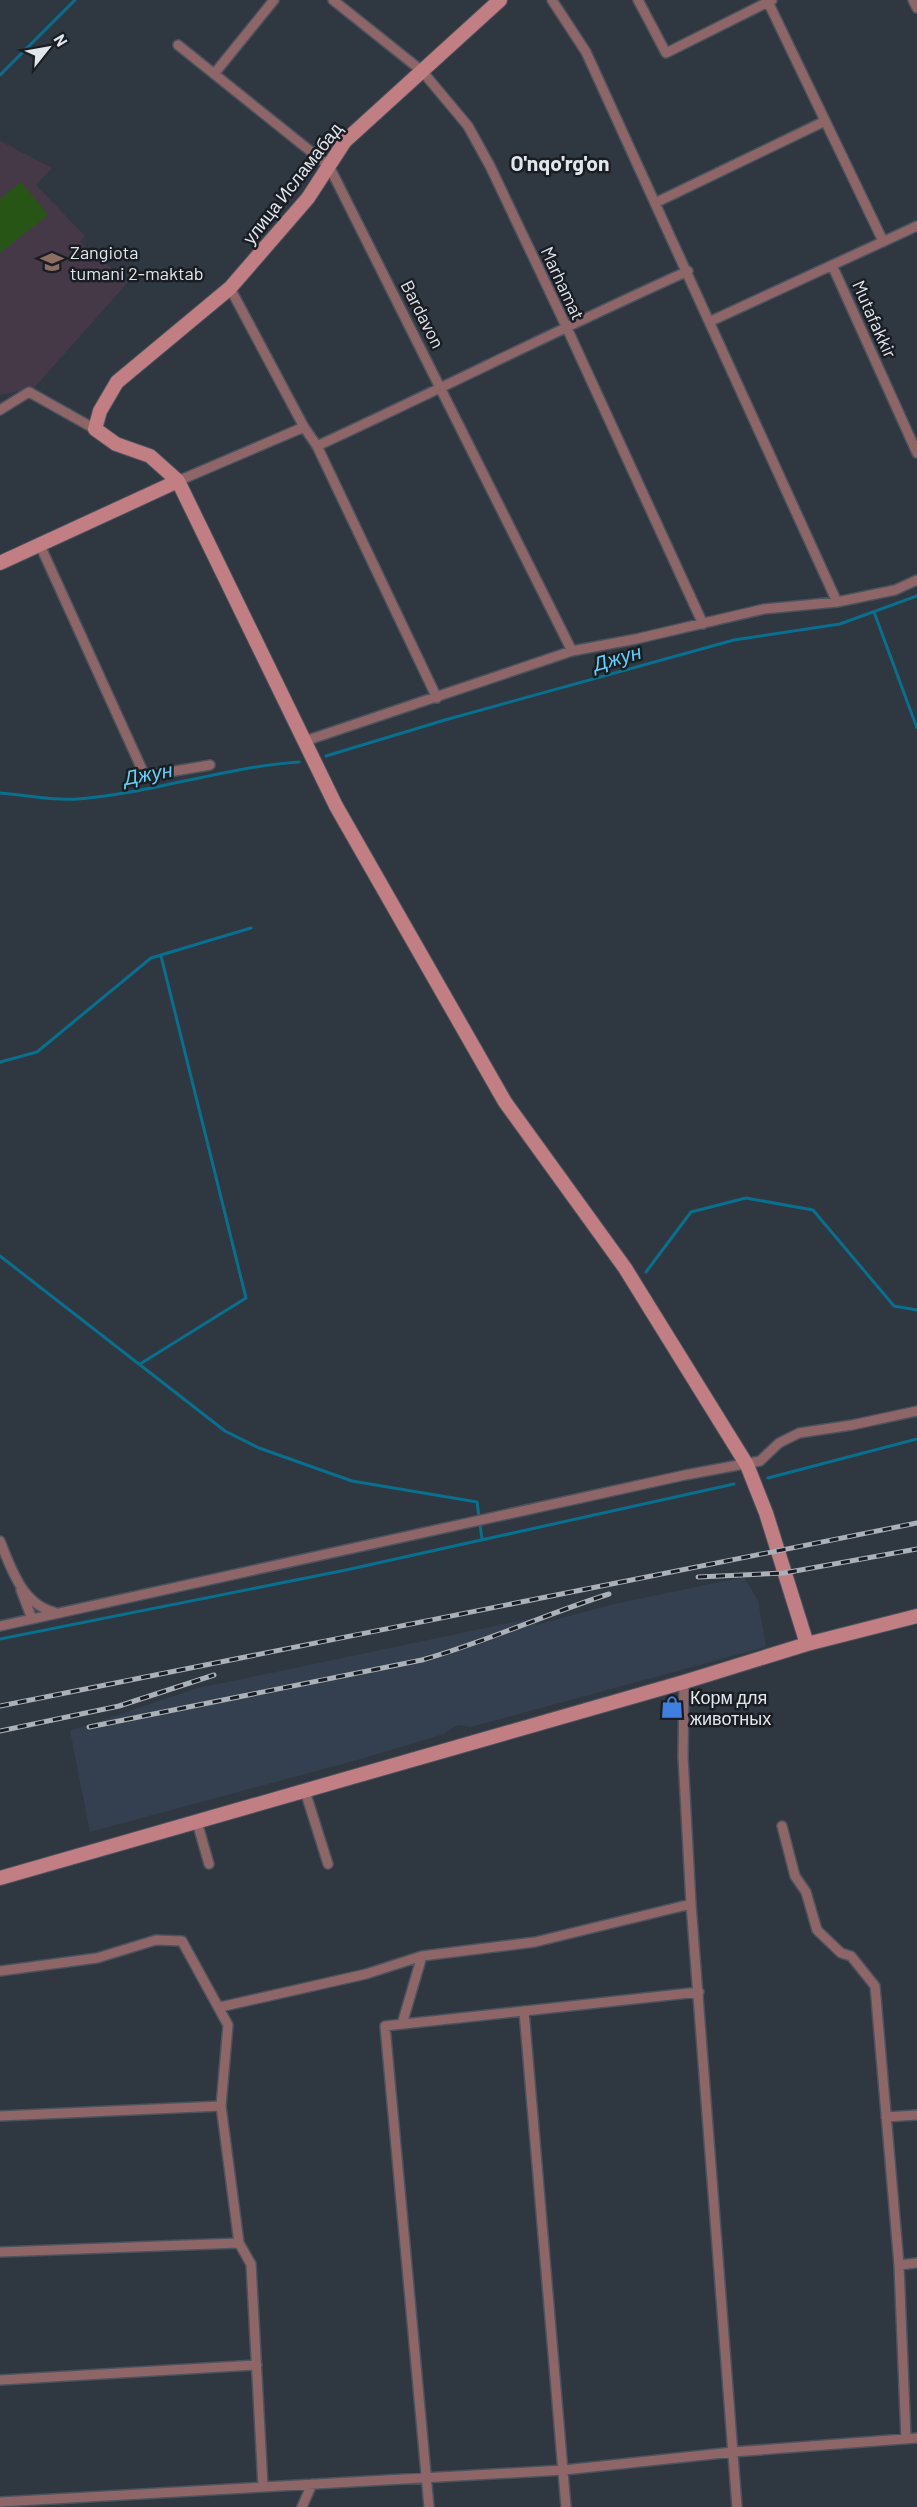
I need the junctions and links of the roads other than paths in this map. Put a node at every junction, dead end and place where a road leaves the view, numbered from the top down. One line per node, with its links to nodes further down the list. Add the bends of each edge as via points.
1 (274, 0): 11 (street)
2 (333, 0): 10 (street, Marhamat)
3 (500, 0): 10 (main road, улица Исламабад)
4 (552, 0): 14 (street, via 586,52)
5 (638, 0): 7 (street, via 666,53)
6 (913, 0): 8 (street)
7 (770, 1): 12 (street)
8 (917, 8)
9 (178, 45): 11 (street, Bardavon)
10 (422, 70): 13 (main road, улица Исламабад, via 345,141); 21 (street, Marhamat, via 468,126)
11 (214, 74): 13 (street, Bardavon)
12 (825, 121): 14 (street); 16 (street)
13 (329, 166): 19 (main road, улица Исламабад, via 308,198); 22 (street, Bardavon)
14 (655, 203): 18 (street)
15 (917, 226): 16 (street)
16 (884, 242): 17 (street)
17 (832, 265): 20 (street); 27 (street, Mutafakkir)
18 (688, 271): 20 (street); 21 (street)
19 (230, 288): 24 (street); 25 (main road, улица Исламабад, via 117,382 100,411)
20 (711, 321): 32 (street)
21 (566, 326): 22 (street); 33 (street, Marhamat)
22 (442, 388): 26 (street); 34 (street, Bardavon)
23 (0, 410): 25 (street, via 29,392)
24 (304, 427): 26 (street); 28 (street)
25 (95, 429): 28 (main road, via 116,444 150,456)
26 (316, 446): 35 (street)
27 (917, 453)
28 (177, 481): 29 (main road); 36 (main road)
29 (39, 543): 30 (main road); 37 (street, via 145,776)
30 (0, 563)
31 (917, 580): 32 (street, via 895,590)
32 (837, 602): 33 (street, via 764,609)
33 (703, 624): 34 (street)
34 (572, 651): 35 (street)
35 (437, 698): 36 (street)
36 (305, 741): 39 (main road, via 336,806 505,1102 625,1268)
37 (210, 765)
38 (917, 1411): 39 (street, via 799,1433 779,1443 760,1461)
39 (747, 1465): 42 (street, via 685,1475); 46 (main road)
40 (0, 1541): 41 (street)
41 (20, 1588): 42 (street, via 42,1609); 44 (street)
42 (58, 1613): 44 (street)
43 (917, 1616): 46 (main road)
44 (32, 1619): 45 (street)
45 (0, 1626)
46 (807, 1644): 47 (main road)
47 (684, 1682): 48 (main road); 54 (street, via 683,1757)
48 (305, 1791): 49 (main road); 52 (street)
49 (197, 1822): 51 (street); 53 (main road)
50 (782, 1826): 64 (street, via 795,1876 807,1892 818,1930 841,1953 851,1956 875,1986)
51 (209, 1864)
52 (328, 1864)
53 (0, 1878)
54 (691, 1904): 55 (street, via 535,1942); 57 (street)
55 (422, 1956): 58 (street, via 366,1974); 60 (street)
56 (0, 1971): 58 (street, via 97,1958 156,1940 182,1941)
57 (699, 1992): 59 (street); 73 (street)
58 (220, 2007): 61 (street, via 228,2025)
59 (524, 2011): 60 (street); 74 (street)
60 (402, 2024): 75 (street, via 385,2026)
61 (221, 2106): 63 (street); 65 (street)
62 (917, 2115): 64 (street)
63 (0, 2116)
64 (886, 2117): 68 (street)
65 (239, 2244): 66 (street); 69 (street, via 251,2264)
66 (0, 2253)
67 (917, 2264): 68 (street)
68 (900, 2265): 72 (street)
69 (257, 2365): 70 (street); 77 (street)
70 (0, 2380)
71 (917, 2438): 72 (street)
72 (906, 2439): 73 (street)
73 (733, 2452): 74 (street); 82 (street)
74 (564, 2470): 75 (street); 81 (street)
75 (426, 2478): 76 (street); 80 (street)
76 (312, 2484): 77 (street); 79 (street)
77 (263, 2487): 78 (street)
78 (0, 2502)
79 (302, 2507)
80 (429, 2507)
81 (566, 2507)
82 (737, 2507)

